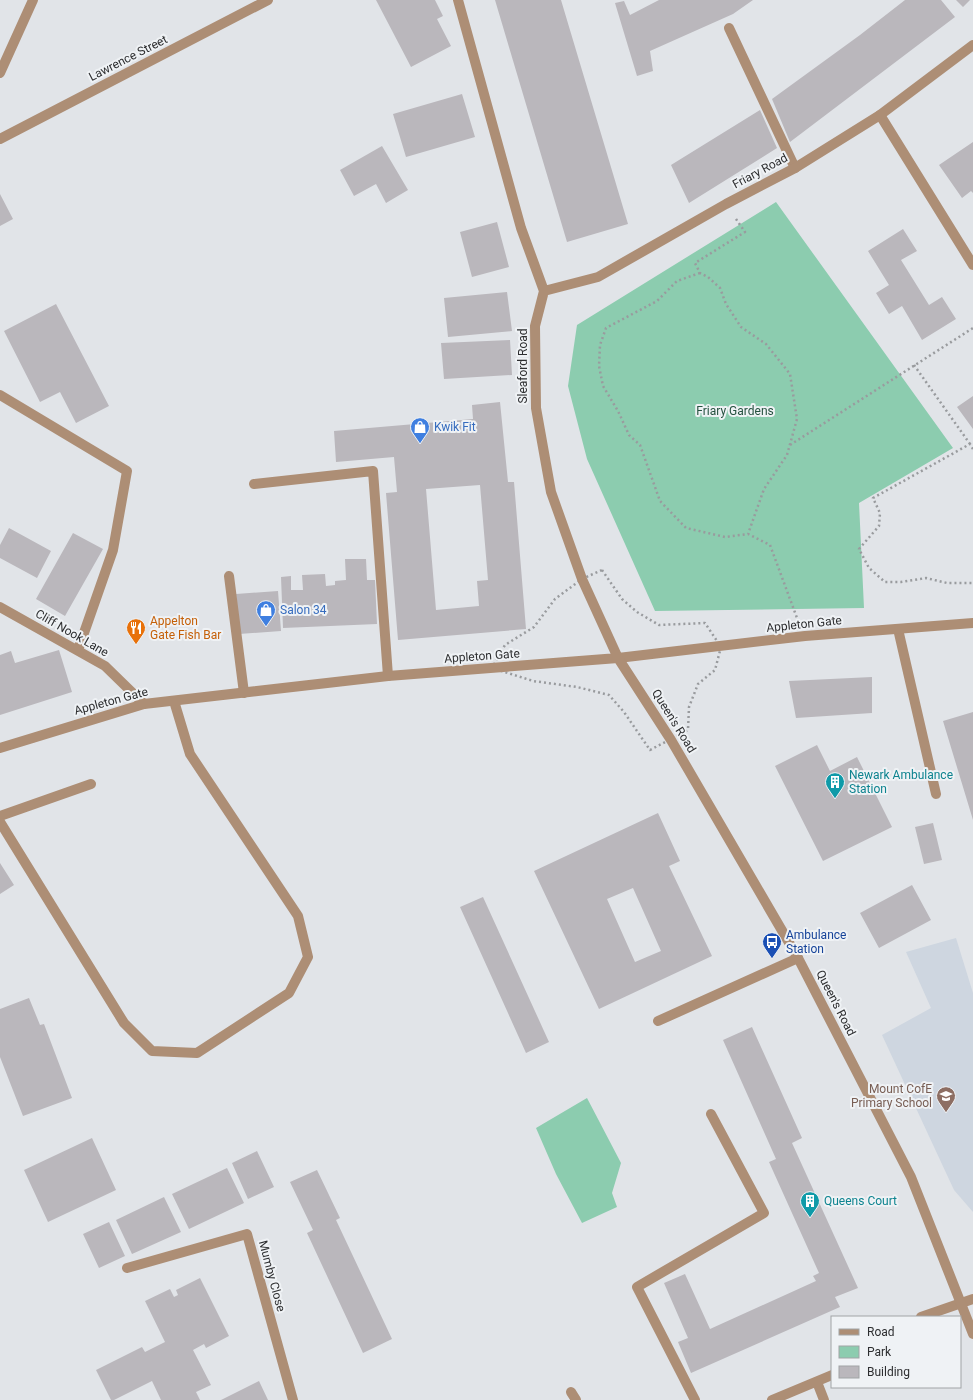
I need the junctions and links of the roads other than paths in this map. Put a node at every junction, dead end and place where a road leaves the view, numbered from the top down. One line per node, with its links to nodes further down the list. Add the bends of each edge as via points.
1 (33, 0): 6 (street)
2 (268, 0): 8 (street, Lawrence Street)
3 (458, 0): 11 (street, via 521,228)
4 (729, 28): 9 (street)
5 (973, 45): 7 (street, Friary Road)
6 (0, 73)
7 (880, 115): 9 (street, Friary Road); 10 (street)
8 (0, 139)
9 (795, 168): 11 (street, Friary Road, via 598,277)
10 (973, 265)
11 (544, 291): 19 (street, Sleaford Road, via 535,326 536,408 551,492 582,579)
12 (0, 395): 18 (street, via 127,471 113,550)
13 (254, 484): 20 (street, via 373,471)
14 (229, 576): 21 (street)
15 (0, 607): 18 (street, Cliff Nook Lane)
16 (973, 623): 17 (street, Appleton Gate)
17 (898, 629): 19 (street, Appleton Gate, via 805,636); 26 (street)
18 (78, 650): 23 (street, Cliff Nook Lane, via 105,666)
19 (618, 658): 20 (street, Appleton Gate); 29 (street, Queen's Road, via 671,740)
20 (388, 676): 21 (street, Appleton Gate)
21 (244, 693): 22 (street, Appleton Gate)
22 (174, 701): 23 (street, Appleton Gate); 28 (street, via 190,754 298,916 308,957 289,993 197,1053 152,1052 124,1023)
23 (144, 704): 24 (street, Appleton Gate)
24 (0, 748)
25 (91, 784): 27 (street)
26 (936, 794)
27 (0, 816)
28 (0, 822)
29 (798, 958): 30 (street); 34 (street, Queen's Road, via 911,1176)
30 (658, 1021)
31 (711, 1114): 40 (street, via 764,1213 637,1288)
32 (127, 1268): 39 (street, Mumby Close, via 247,1234)
33 (973, 1299): 34 (street)
34 (959, 1303): 35 (street); 36 (street, Queen's Road)
35 (924, 1316)
36 (973, 1334)
37 (831, 1375): 38 (street)
38 (817, 1382): 41 (street); 42 (street)
39 (293, 1400)
40 (695, 1400)
41 (772, 1400)
42 (824, 1400)

